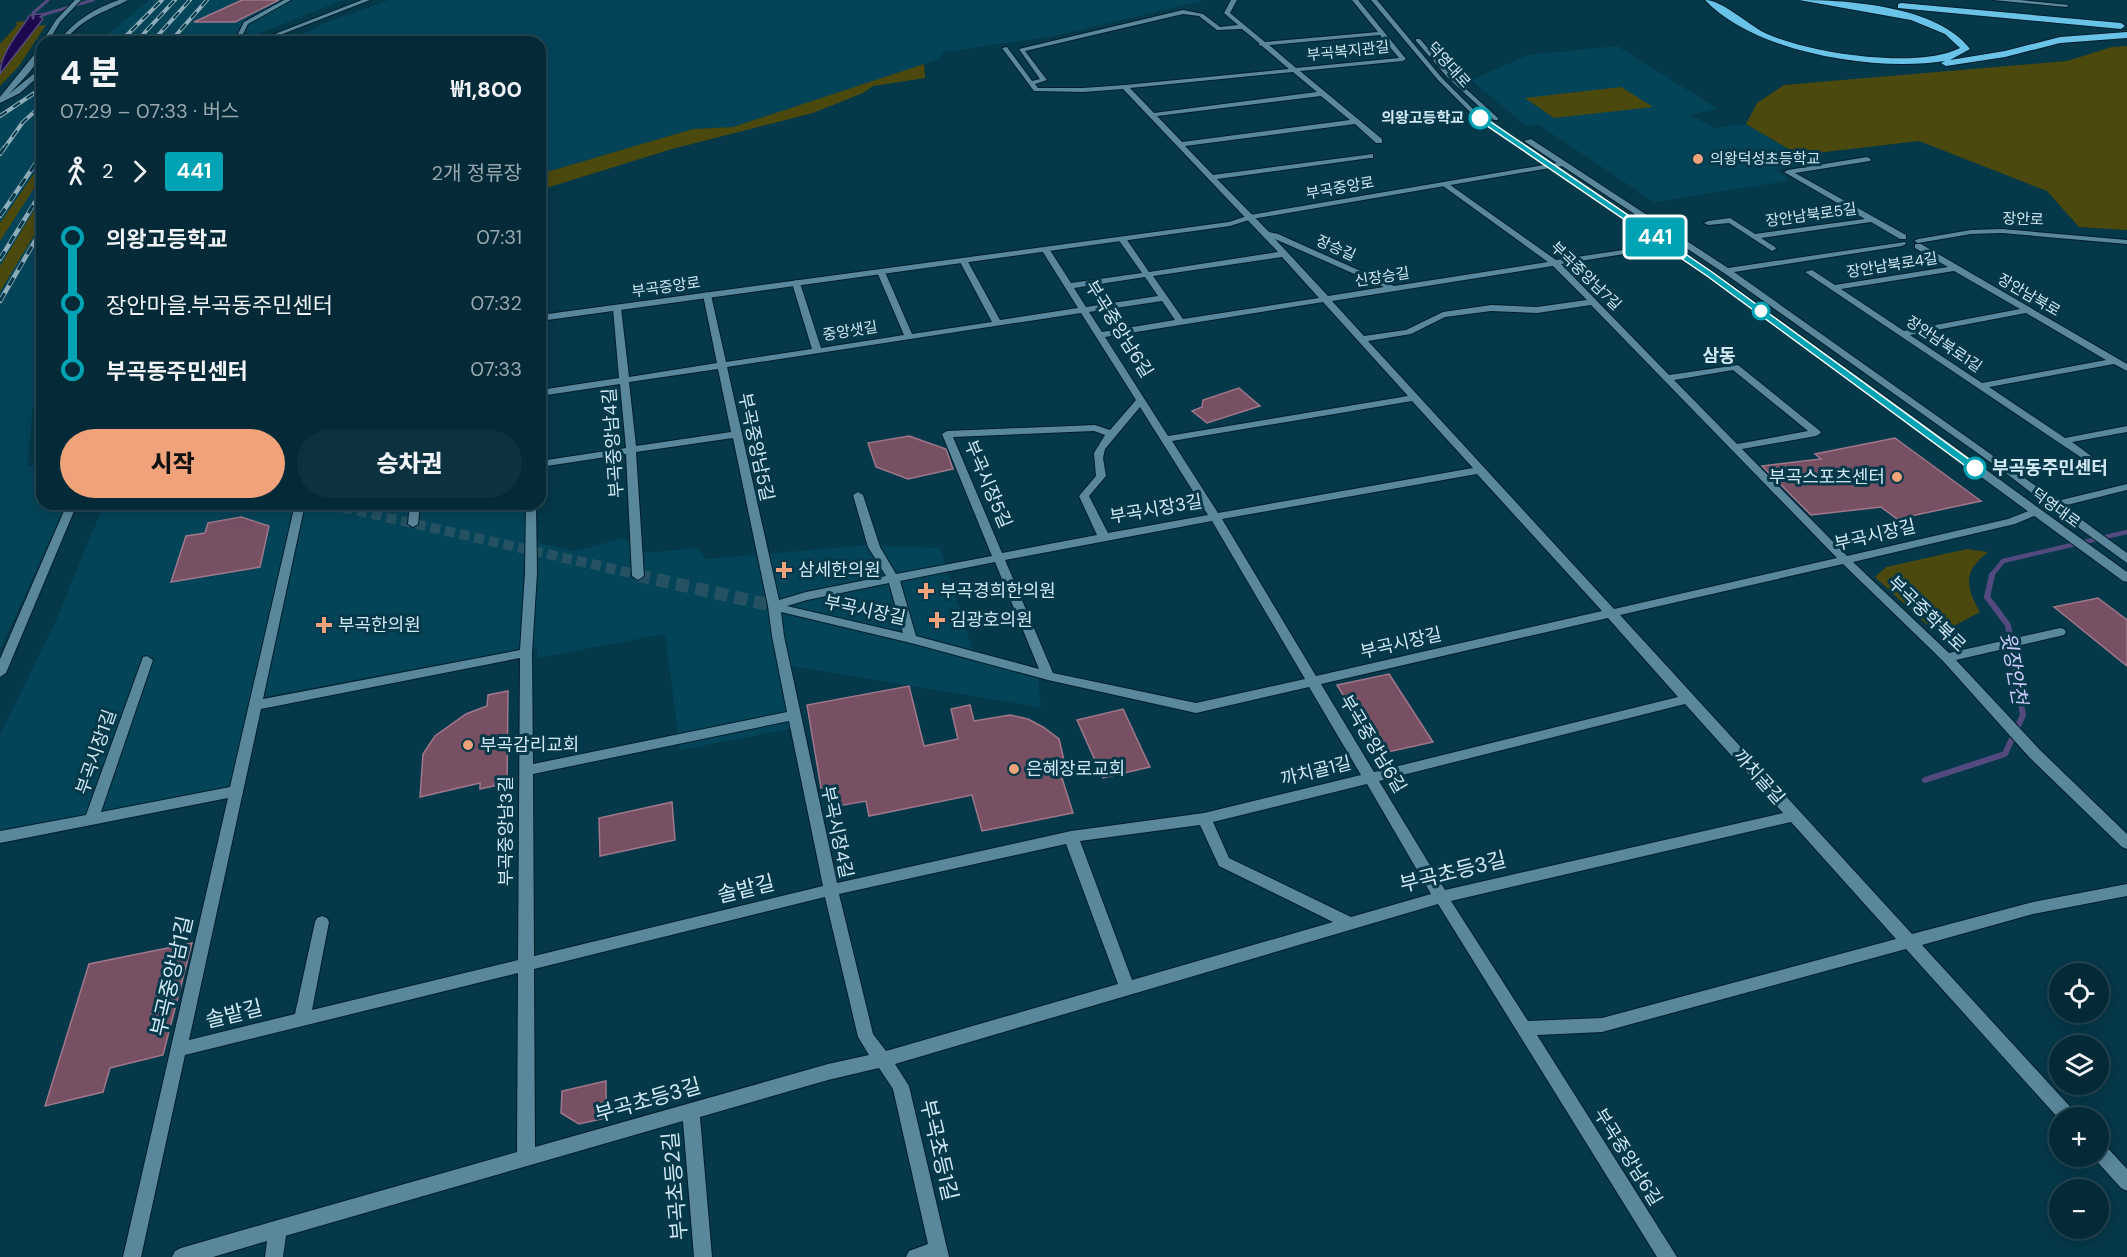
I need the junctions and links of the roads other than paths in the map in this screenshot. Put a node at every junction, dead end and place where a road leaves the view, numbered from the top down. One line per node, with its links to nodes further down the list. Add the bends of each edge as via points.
1 (78, 0): 24 (street)
2 (125, 0): 25 (street, via 90,15)
3 (288, 0): 26 (street, via 246,23 239,35)
4 (356, 0): 27 (street)
5 (367, 0): 28 (street)
6 (1234, 0): 21 (street, 부곡복지관길, via 1227,13)
7 (1355, 0): 22 (street, 부곡복지관길)
8 (1374, 0): 45 (street, 덕영대로, via 1440,79 1477,116)
9 (1384, 0): 44 (street, 덕영대로, via 1488,115)
10 (1700, 0): 23 (highway, via 1762,39 1794,49 1872,62 1963,62 2060,40)
11 (1709, 0): 12 (highway, via 1767,37 1835,55 1939,60 1958,56 1965,49 1944,29 1919,20)
12 (1803, 0)
13 (1830, 0): 20 (highway)
14 (1923, 0): 18 (highway)
15 (1996, 0): 16 (street, via 2069,7)
16 (2058, 0)
17 (1898, 1): 18 (highway)
18 (2017, 12): 19 (highway)
19 (2127, 22)
20 (2127, 26)
21 (1241, 27): 29 (street, 부곡복지관길); 34 (street, via 1219,29 1201,15 1183,12 1021,50 1044,80)
22 (1382, 33): 29 (street); 32 (street, 부곡복지관길, via 1402,59)
23 (2127, 35)
24 (49, 36)
25 (66, 36)
26 (244, 36)
27 (270, 36)
28 (272, 36)
29 (1261, 44): 32 (street, 부곡복지관길)
30 (1005, 48): 34 (street)
31 (36, 56): 37 (street)
32 (1292, 70): 35 (street); 36 (street, 부곡복지관길)
33 (36, 75): 37 (street, via 18,92)
34 (1031, 83): 35 (street, via 1036,90)
35 (1125, 87): 38 (street)
36 (1321, 94): 38 (street); 39 (street, 부곡복지관길)
37 (0, 101)
38 (1152, 115): 41 (street)
39 (1355, 122): 40 (street, 부곡복지관길); 41 (street)
40 (1379, 141)
41 (1181, 144): 46 (street)
42 (1370, 156): 46 (street)
43 (1868, 159): 49 (street, via 1788,172)
44 (1563, 164): 45 (street, 부곡중앙로); 64 (street, 덕영대로)
45 (1550, 166): 47 (street, 부곡중앙로); 57 (street, 덕영대로)
46 (1212, 177): 48 (street)
47 (1446, 184): 48 (street, 부곡중앙로); 62 (street, 부곡중앙남7길)
48 (1250, 218): 51 (street, 장승길); 53 (street, 부곡중앙로)
49 (1870, 220): 52 (street, 장안남북로5길); 54 (street)
50 (1708, 223): 52 (street, 장안남북로5길, via 1730,220)
51 (1266, 234): 60 (street, 장승길); 71 (street, 장승길)
52 (1755, 236): 59 (street, 장안남북로5길)
53 (1122, 239): 58 (street, 부곡중앙로); 67 (street)
54 (1902, 240): 56 (street); 64 (street)
55 (2127, 242): 56 (street, 장안로, via 2002,231 1971,232)
56 (1918, 243): 63 (street, 장안남북로)
57 (1668, 245): 62 (street, 신장승길); 113 (street, 덕영대로)
58 (1045, 249): 61 (street, 부곡중앙로); 69 (street, 부곡중앙남6길)
59 (1772, 249)
60 (1284, 254): 67 (street); 74 (street, 장승길)
61 (963, 260): 65 (street, 부곡중앙로); 81 (street)
62 (1555, 263): 71 (street, 신장승길); 75 (street, 부곡중앙남7길)
63 (1956, 268): 70 (street, 장안남북로4길); 78 (street, 장안남북로)
64 (1727, 271): 108 (street, 덕영대로)
65 (881, 272): 68 (street, 부곡중앙로); 84 (street)
66 (1809, 273): 70 (street, 장안남북로1길)
67 (1147, 275): 69 (street); 73 (street)
68 (796, 283): 72 (street, 부곡중앙로); 86 (street)
69 (1069, 286): 77 (street, 부곡중앙남6길)
70 (1833, 288): 82 (street, 장안남북로1길)
71 (1394, 289): 74 (street, 신장승길)
72 (707, 296): 76 (street, 부곡중앙로); 88 (street, 부곡중앙남5길)
73 (1164, 298): 77 (street, 중앙샛길); 80 (street)
74 (1325, 300): 80 (street, 신장승길); 85 (street, 장승길)
75 (1593, 302): 85 (street, via 1537,310 1491,308 1443,315 1408,332); 90 (street, 부곡중앙남7길)
76 (618, 308): 79 (street, 부곡중앙로); 91 (street, 부곡중앙남4길)
77 (1084, 310): 81 (street, 중앙샛길); 83 (street, 부곡중앙남6길)
78 (2028, 310): 82 (street); 87 (street, 장안남북로)
79 (546, 317)
80 (1181, 322): 83 (street, 신장승길)
81 (997, 323): 84 (street, 중앙샛길)
82 (1902, 334): 92 (street, 장안남북로1길)
83 (1100, 335): 95 (street, 부곡중앙남6길)
84 (909, 337): 86 (street, 중앙샛길)
85 (1361, 339): 94 (street, 장승길)
86 (817, 351): 88 (street, 중앙샛길)
87 (2115, 361): 89 (street, 장안남북로); 92 (street)
88 (722, 366): 91 (street, 중앙샛길); 97 (street, 부곡중앙남5길)
89 (2127, 368)
90 (1667, 378): 101 (street, 부곡중앙남7길); 101 (street, via 1735,367 1816,433)
91 (625, 380): 93 (street, 중앙샛길); 102 (street, 부곡중앙남4길)
92 (1979, 386): 100 (street, 장안남북로1길)
93 (546, 392)
94 (1415, 398): 99 (street); 105 (street, 장승길)
95 (1141, 400): 98 (street); 99 (street, 부곡중앙남6길)
96 (2127, 429): 100 (street)
97 (736, 434): 102 (street); 123 (street, 부곡중앙남5길)
98 (1112, 434): 116 (street, 부곡시장3길, via 1100,446 1097,459 1101,476 1084,496); 117 (street, 부곡시장5길, via 1095,428 947,434)
99 (1166, 439): 114 (street, 부곡중앙남6길)
100 (2063, 441): 103 (street, 장안남북로1길)
101 (1735, 447): 119 (street, 부곡중앙남7길)
102 (631, 450): 104 (street); 120 (street, 부곡중앙남4길)
103 (2089, 458)
104 (546, 463)
105 (1480, 470): 114 (street, 부곡시장3길); 124 (street, 까치골길)
106 (2127, 487): 108 (street, 부곡시장길)
107 (858, 495): 121 (street, via 874,547)
108 (2054, 505): 113 (street, 부곡시장길); 118 (street, 덕영대로)
109 (69, 510): 130 (street)
110 (299, 510): 134 (street, 부곡중앙남1길)
111 (414, 510): 115 (street)
112 (531, 510): 127 (street, 부곡중앙남3길)
113 (2035, 512): 119 (street, 부곡시장길, via 2011,522); 122 (street, 덕영대로)
114 (1215, 517): 116 (street, 부곡시장3길); 132 (street, 부곡중앙남6길)
115 (413, 524)
116 (1104, 537): 117 (street, 부곡시장3길)
117 (999, 557): 121 (street, 부곡시장3길); 131 (street, 부곡시장5길)
118 (2127, 559)
119 (1845, 560): 124 (street, 부곡시장길); 128 (street, 부곡중학북로)
120 (638, 576)
121 (893, 578): 123 (street, 부곡시장3길); 126 (street)
122 (2127, 578)
123 (774, 606): 126 (street, 부곡시장길); 135 (street, 부곡시장4길)
124 (1610, 613): 132 (street, 부곡시장길); 133 (street, 까치골길)
125 (2060, 632): 128 (street)
126 (911, 639): 131 (street, 부곡시장길)
127 (526, 653): 134 (street); 136 (street, 부곡중앙남3길)
128 (1947, 658): 144 (street, 부곡중학북로, via 2035,754)
129 (147, 660): 141 (street, 부곡시장1길)
130 (0, 673)
131 (1048, 676): 132 (street, 부곡시장길, via 1196,708)
132 (1313, 681): 137 (street, 부곡중앙남6길)
133 (1688, 699): 137 (street, 까치골1길); 139 (street, 까치골길)
134 (255, 705): 138 (street, 부곡중앙남1길)
135 (795, 715): 136 (street); 145 (street, 부곡시장4길)
136 (526, 770): 151 (street, 부곡중앙남3길)
137 (1370, 778): 140 (street, 까치골1길); 147 (street, 부곡중앙남6길)
138 (236, 791): 141 (street, 부곡시장1길); 155 (street, 부곡중앙남1길)
139 (1795, 816): 147 (street, 부곡초등3길); 150 (street, 까치골길)
140 (1204, 819): 143 (street, 솔밭길); 149 (street, via 1224,862)
141 (91, 820): 142 (street)
142 (0, 837)
143 (1071, 837): 145 (street, 솔밭길); 152 (street)
144 (2127, 843)
145 (831, 890): 151 (street, 솔밭길); 156 (street, 부곡시장4길, via 866,1037)
146 (2127, 890): 150 (street, via 2033,908)
147 (1441, 897): 149 (street, 부곡초등3길); 154 (street, 부곡중앙남6길)
148 (322, 922): 153 (street)
149 (1350, 923): 152 (street, 부곡초등3길)
150 (1908, 941): 154 (street, via 1602,1024); 157 (street, 까치골길)
151 (525, 965): 153 (street, 솔밭길); 159 (street, 부곡중앙남3길)
152 (1126, 987): 156 (street, 부곡초등3길)
153 (302, 1019): 155 (street, 솔밭길)
154 (1524, 1028): 169 (street, 부곡중앙남6길)
155 (177, 1050): 164 (street, 부곡중앙남1길)
156 (881, 1060): 158 (street, 부곡초등3길); 163 (street, 부곡초등1길, via 902,1086)
157 (2059, 1107)
158 (691, 1112): 159 (street, 부곡초등3길); 167 (street, 부곡초등2길)
159 (526, 1159): 162 (street, 부곡초등3길)
160 (2109, 1162): 161 (street)
161 (2127, 1182)
162 (278, 1229): 165 (street, 부곡초등3길); 166 (street)
163 (940, 1253): 168 (street)
164 (132, 1257)
165 (182, 1257)
166 (274, 1257)
167 (703, 1257)
168 (915, 1257)
169 (1668, 1257)

